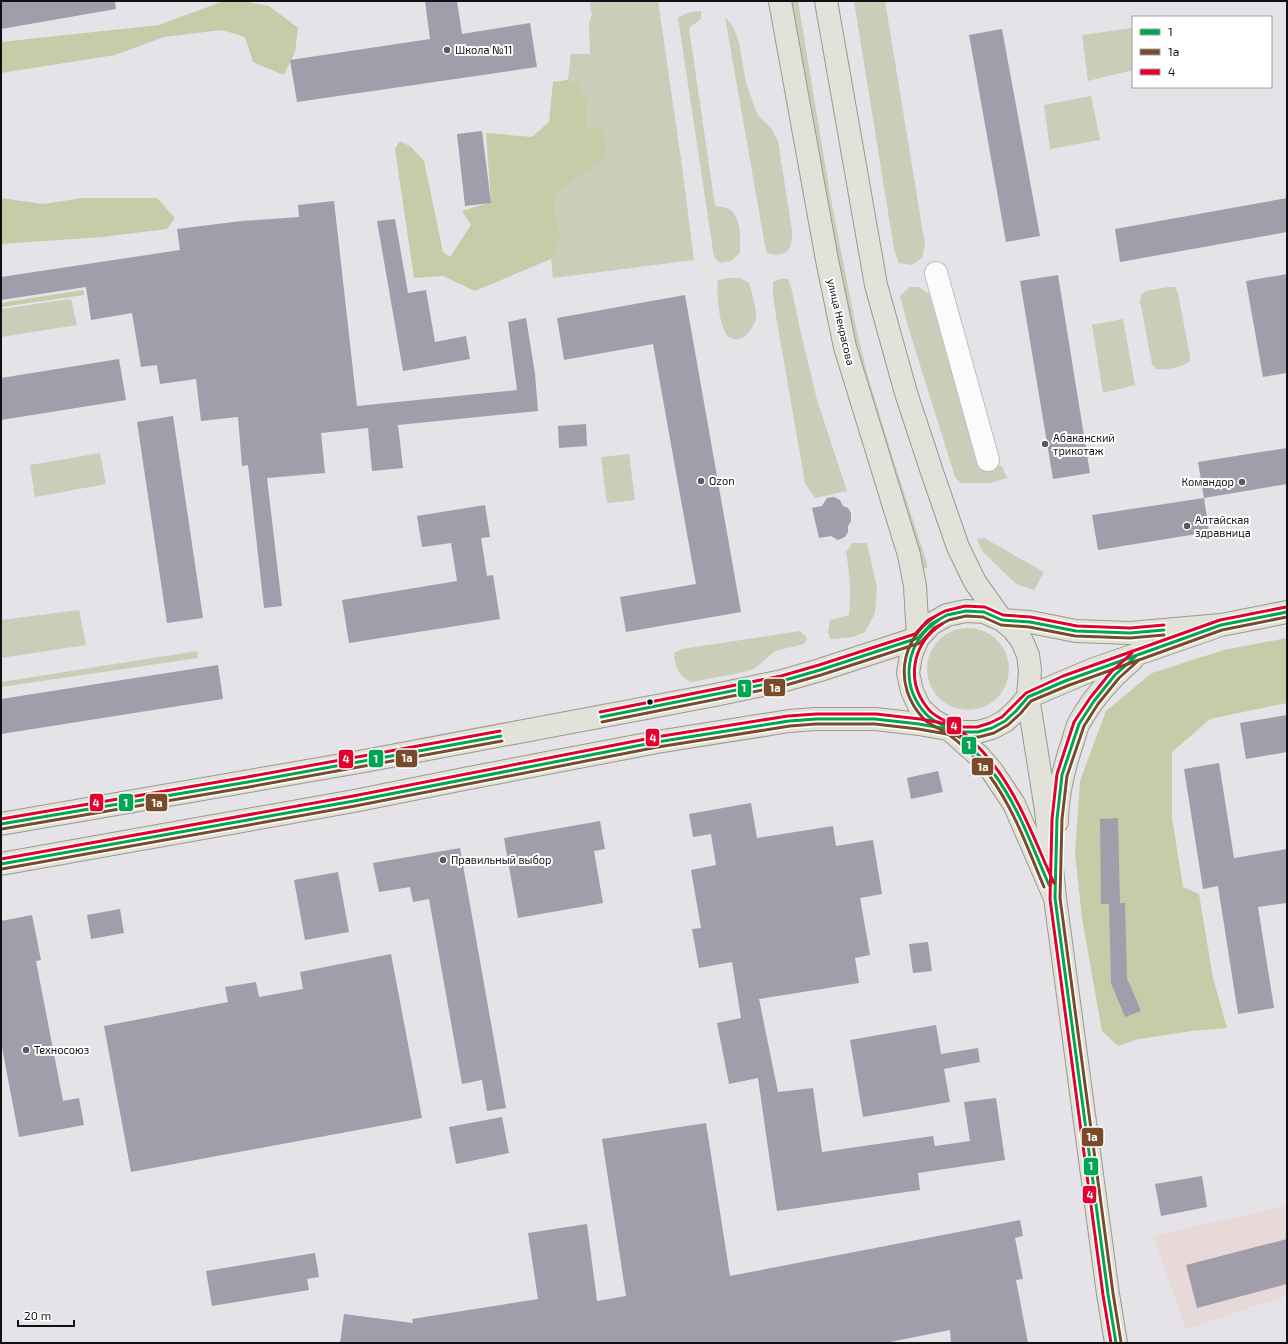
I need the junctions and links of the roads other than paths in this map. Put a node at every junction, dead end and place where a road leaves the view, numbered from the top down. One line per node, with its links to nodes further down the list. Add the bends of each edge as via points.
1 (780, 1): 8 (main road, улица Некрасова, via 845,347 909,555 915,586)
2 (826, 1): 6 (main road, via 876,285 906,393 958,547 975,582)
3 (936, 273): 4 (street)
4 (988, 460)
5 (1287, 612): 7 (main road)
6 (1002, 620): 7 (main road, via 1030,622 1076,631 1110,633); 8 (main road, via 984,612 966,611 947,615 931,624); 10 (main road, via 1014,629 1028,655)
7 (1221, 625): 9 (main road)
8 (918, 638): 11 (main road, via 911,655 908,673 912,691 920,708 933,720); 12 (main road, via 782,681 715,695 352,764)
9 (1140, 654): 10 (main road); 14 (main road, via 1115,675 1094,701 1079,724 1071,746 1062,775 1059,797)
10 (1028, 697): 11 (main road, via 1005,721 992,728 978,732); 14 (main road, via 1046,810)
11 (949, 729): 13 (main road, via 875,719 824,718 790,721 657,742 354,802); 14 (main road, via 992,771 1014,804)
12 (1, 824)
13 (1, 864)
14 (1055, 898): 15 (main road)
15 (1116, 1343)

